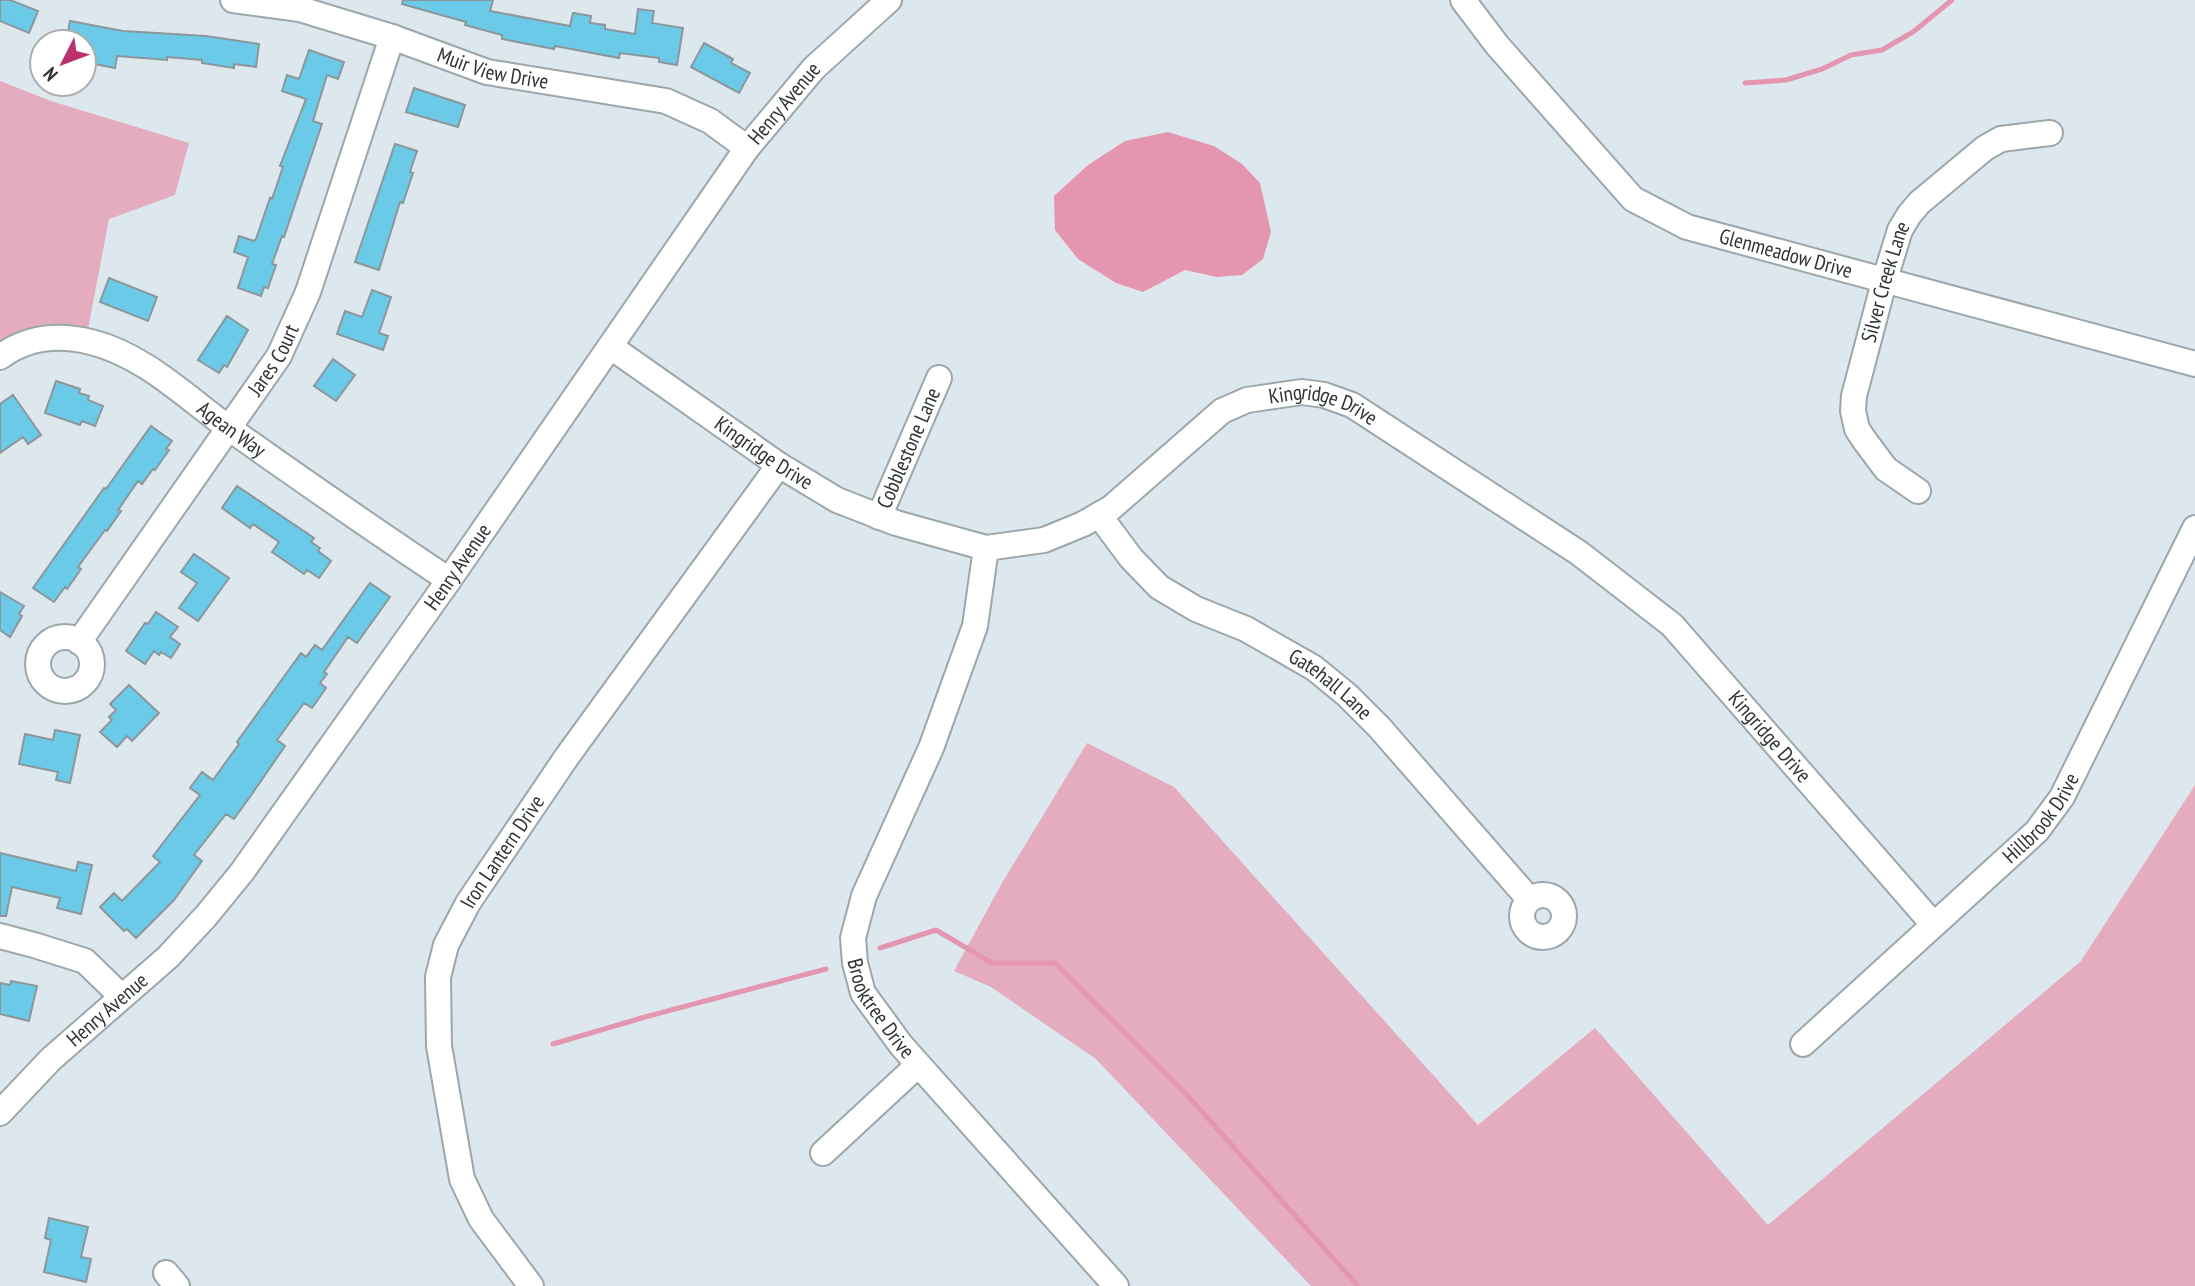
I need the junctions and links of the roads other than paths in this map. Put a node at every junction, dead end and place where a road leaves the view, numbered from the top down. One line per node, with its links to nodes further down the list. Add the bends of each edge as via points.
1 (233, 0): 4 (street, Muir View Drive, via 300,9)
2 (889, 0): 6 (street, Henry Avenue, via 814,68)
3 (1463, 0): 7 (street, Glenmeadow Drive, via 1633,199 1687,227)
4 (392, 37): 6 (street, Muir View Drive, via 487,72 666,101 710,121); 12 (street, Jares Court, via 308,292 279,356)
5 (2050, 133): 7 (street, Silver Creek Lane, via 2001,139 1919,203 1900,230)
6 (747, 148): 8 (street, Henry Avenue)
7 (1884, 282): 10 (street, Glenmeadow Drive); 14 (street, Silver Creek Lane, via 1853,411 1857,429 1886,469)
8 (611, 347): 13 (street, Kingridge Drive); 19 (street, Henry Avenue)
9 (0, 357): 12 (street, Agean Way, via 30,341 48,338 93,342 157,375)
10 (2195, 364)
11 (939, 378): 16 (street, Cobblestone Lane)
12 (230, 429): 19 (street, Agean Way); 20 (street, Jares Court)
13 (779, 465): 16 (street, Kingridge Drive, via 837,500); 29 (street, Iron Lantern Drive, via 565,758 468,903 446,945 438,977 439,1046 461,1179 481,1219)
14 (1918, 491)
15 (1099, 515): 18 (street, Kingridge Drive, via 1044,540); 21 (street, Gatehall Lane, via 1130,558 1159,587 1269,642 1314,668 1347,695); 22 (street, Kingridge Drive, via 1222,411 1247,400 1302,393 1352,405 1579,553 1672,625)
16 (879, 517): 18 (street, Kingridge Drive)
17 (2195, 528): 22 (street, Hillbrook Drive, via 2057,805 2038,831)
18 (986, 548): 26 (street, Brooktree Drive, via 975,625 964,660 931,748 864,896 853,938 863,993)
19 (449, 580): 24 (street, Henry Avenue, via 242,872 168,957)
20 (79, 642)
21 (1529, 900)
22 (1933, 924): 25 (street, Hillbrook Drive)
23 (0, 936): 24 (street, via 85,961)
24 (121, 996): 27 (street, Henry Avenue)
25 (1803, 1044)
26 (918, 1065): 28 (street); 30 (street, Brooktree Drive)
27 (0, 1113)
28 (822, 1153)
29 (527, 1285)
30 (1116, 1286)

